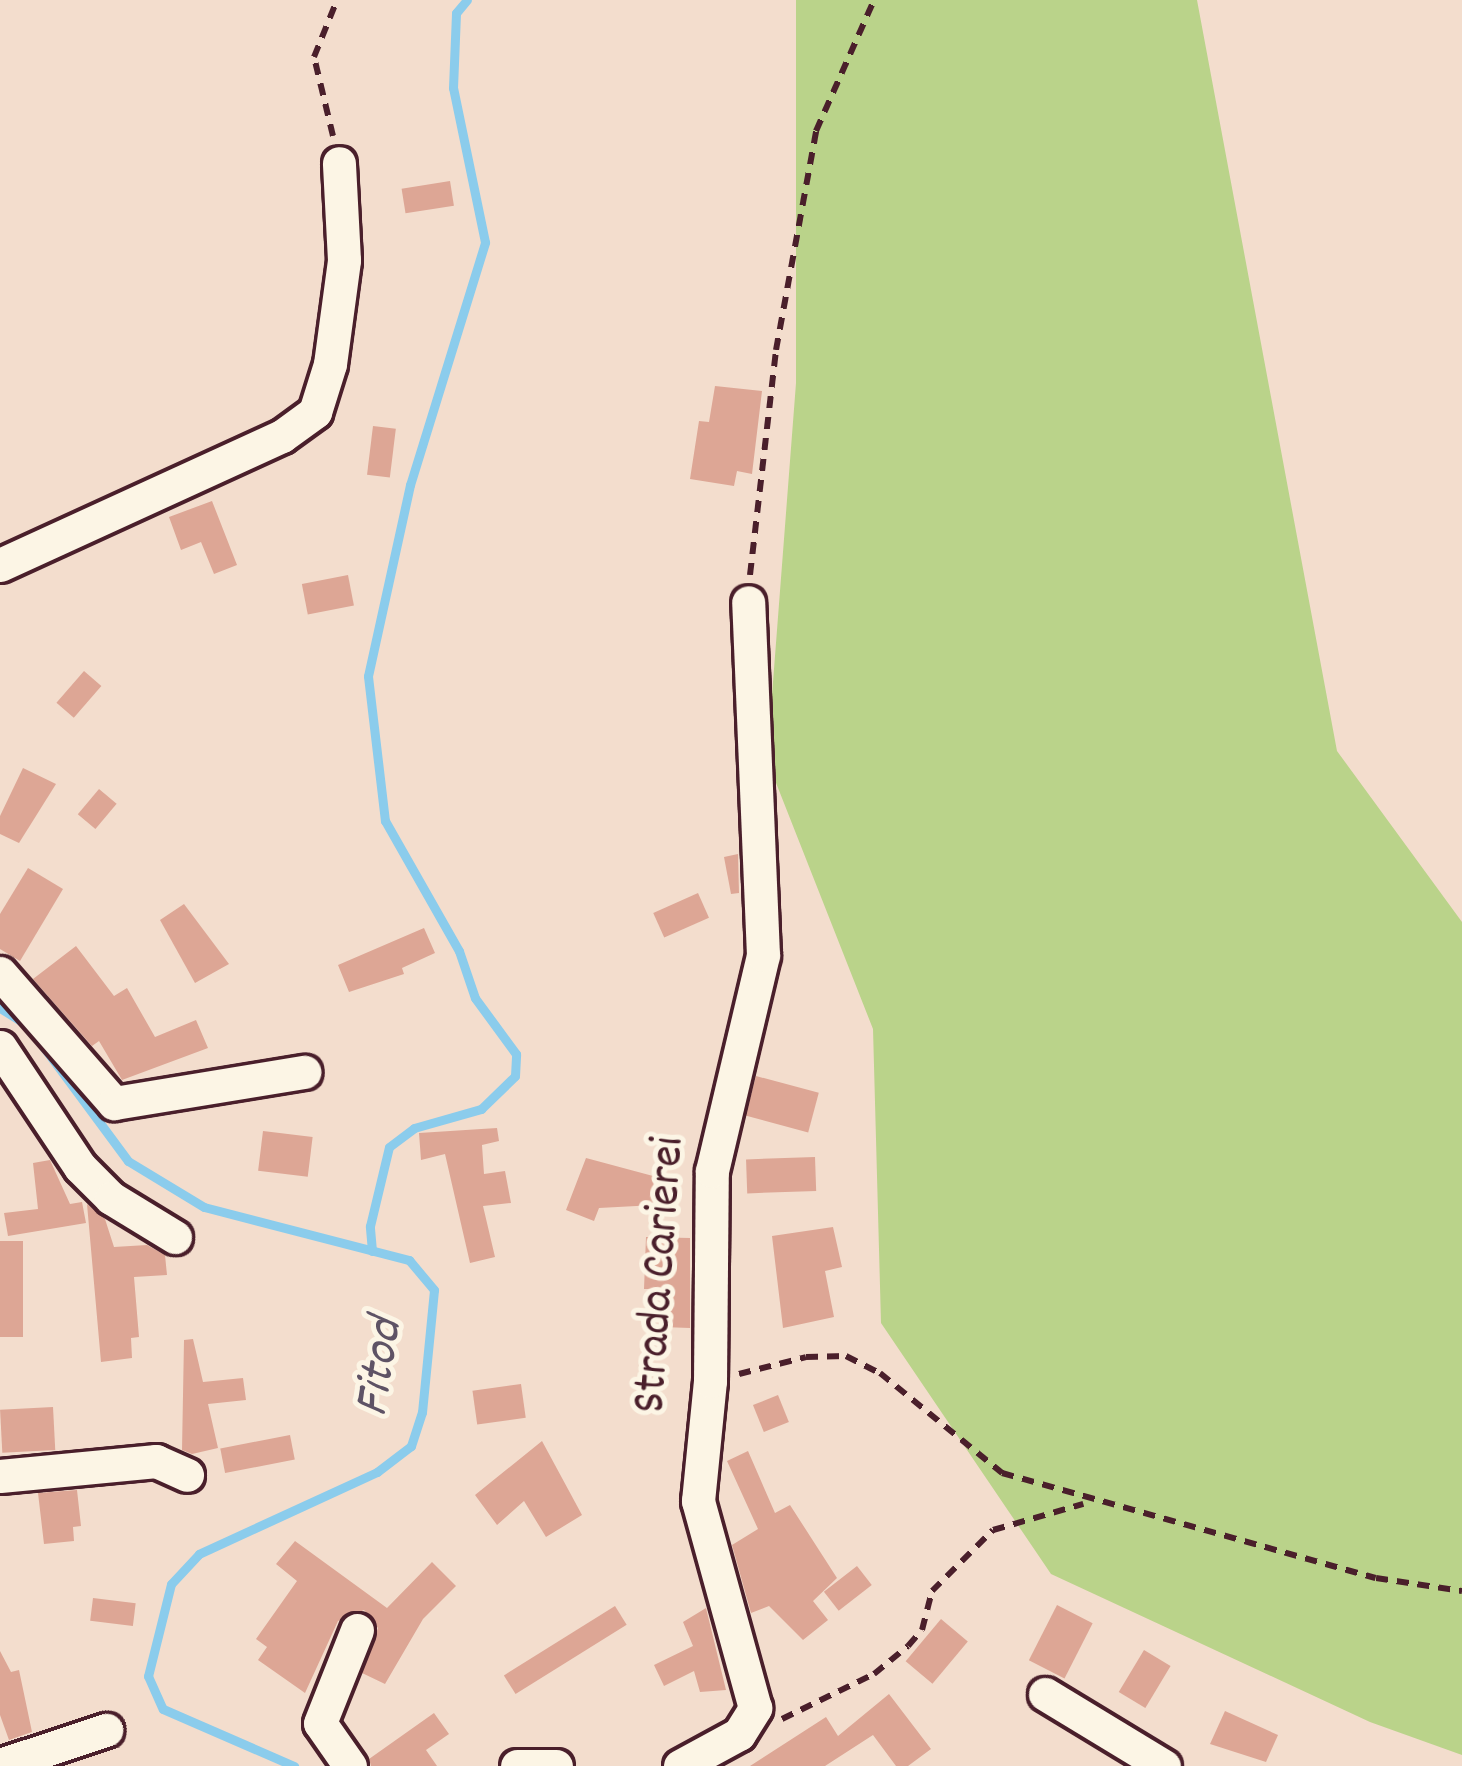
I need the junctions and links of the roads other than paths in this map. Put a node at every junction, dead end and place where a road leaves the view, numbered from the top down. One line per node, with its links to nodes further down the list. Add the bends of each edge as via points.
1 (339, 163): 2 (street, via 344,260 315,412 281,436)
2 (0, 565)
3 (748, 602): 17 (street, Strada Carierei, via 763,955 712,1171 710,1381 698,1501 755,1708 749,1726)
4 (0, 973): 6 (street, via 114,1103)
5 (0, 1047): 7 (street, via 80,1167 111,1198)
6 (304, 1072)
7 (175, 1237)
8 (187, 1475): 9 (street, via 156,1461)
9 (0, 1476)
10 (358, 1630): 14 (street, via 320,1723)
11 (1045, 1694): 18 (street)
12 (106, 1730): 13 (street)
13 (0, 1765)
14 (350, 1766)
15 (517, 1766): 16 (street)
16 (556, 1766)
17 (680, 1766)
18 (1164, 1766)

